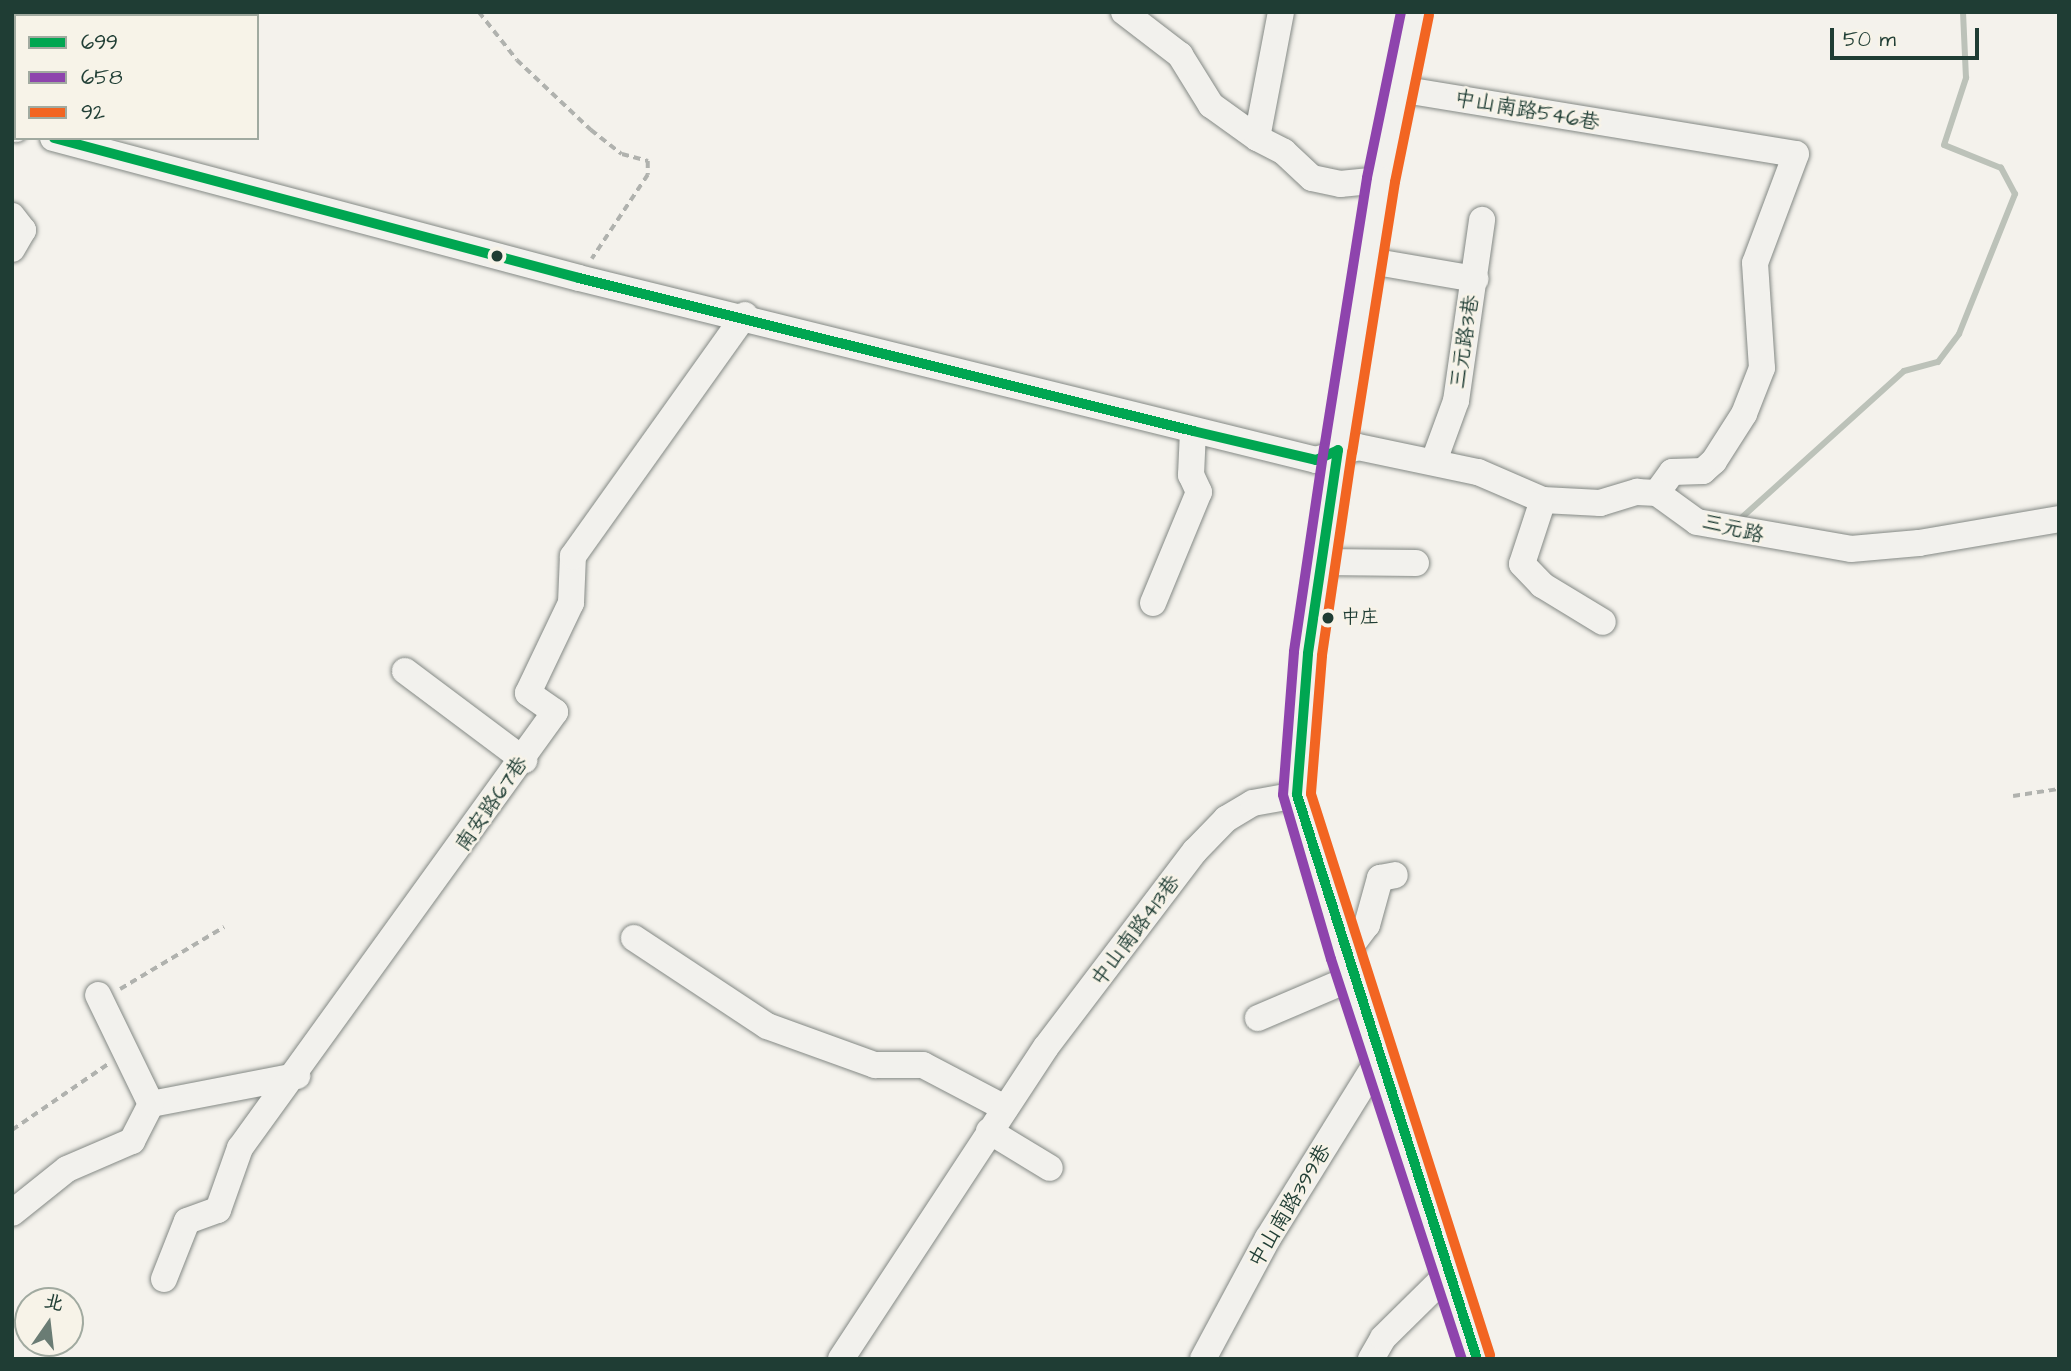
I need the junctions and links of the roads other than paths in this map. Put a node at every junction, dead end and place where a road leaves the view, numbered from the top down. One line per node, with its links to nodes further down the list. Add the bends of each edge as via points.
1 (1124, 12): 5 (street, via 1180,55 1211,105)
2 (1281, 12): 5 (street)
3 (1415, 12): 4 (street)
4 (1399, 89): 7 (street); 17 (street, 中山南路546巷, via 1796,154 1755,263 1762,368 1744,414 1703,471 1672,472)
5 (1257, 138): 7 (street, via 1284,152 1312,178 1340,184)
6 (61, 140): 13 (street, via 579,278)
7 (1381, 180): 11 (street)
8 (12, 216): 10 (street, via 23,230)
9 (1482, 220): 12 (street, 三元路3巷)
10 (12, 248)
11 (1370, 261): 12 (street); 15 (street)
12 (1475, 279): 16 (street, 三元路3巷, via 1456,401)
13 (745, 315): 14 (street); 25 (street, 南安路67巷, via 573,556 571,603 528,693 555,712)
14 (1193, 431): 15 (street, via 1316,460); 22 (street, via 1191,475 1199,492)
15 (1338, 450): 16 (street, via 1358,447); 20 (street)
16 (1434, 461): 18 (street)
17 (1657, 493): 18 (street, via 1637,492 1600,503); 19 (street, 三元路, via 1697,522 1851,549)
18 (1542, 500): 23 (street, via 1522,564 1542,585)
19 (2059, 519)
20 (1322, 562): 21 (street); 26 (street)
21 (1416, 563)
22 (1153, 603)
23 (1603, 622)
24 (405, 671): 25 (street)
25 (524, 760): 33 (street, 南安路67巷)
26 (1297, 795): 29 (street); 35 (street, 中山南路413巷, via 1253,803 1226,819 1195,851)
27 (1395, 875): 29 (street, via 1380,878 1367,925)
28 (634, 938): 35 (street, via 767,1026 875,1065 923,1065)
29 (1348, 967): 31 (street); 32 (street)
30 (105, 995): 34 (street)
31 (1258, 1018)
32 (1381, 1055): 39 (street); 42 (street, 中山南路399巷, via 1268,1238)
33 (297, 1076): 34 (street); 40 (street, 南安路67巷, via 240,1148 218,1210 187,1220)
34 (152, 1104): 38 (street, via 132,1141 67,1168)
35 (1005, 1108): 36 (street, 中山南路413巷)
36 (989, 1131): 37 (street); 41 (street, 中山南路413巷)
37 (1050, 1168)
38 (12, 1213)
39 (1450, 1272): 43 (street, via 1383,1338); 44 (street)
40 (164, 1279)
41 (841, 1359)
42 (1203, 1359)
43 (1371, 1359)
44 (1477, 1359)

